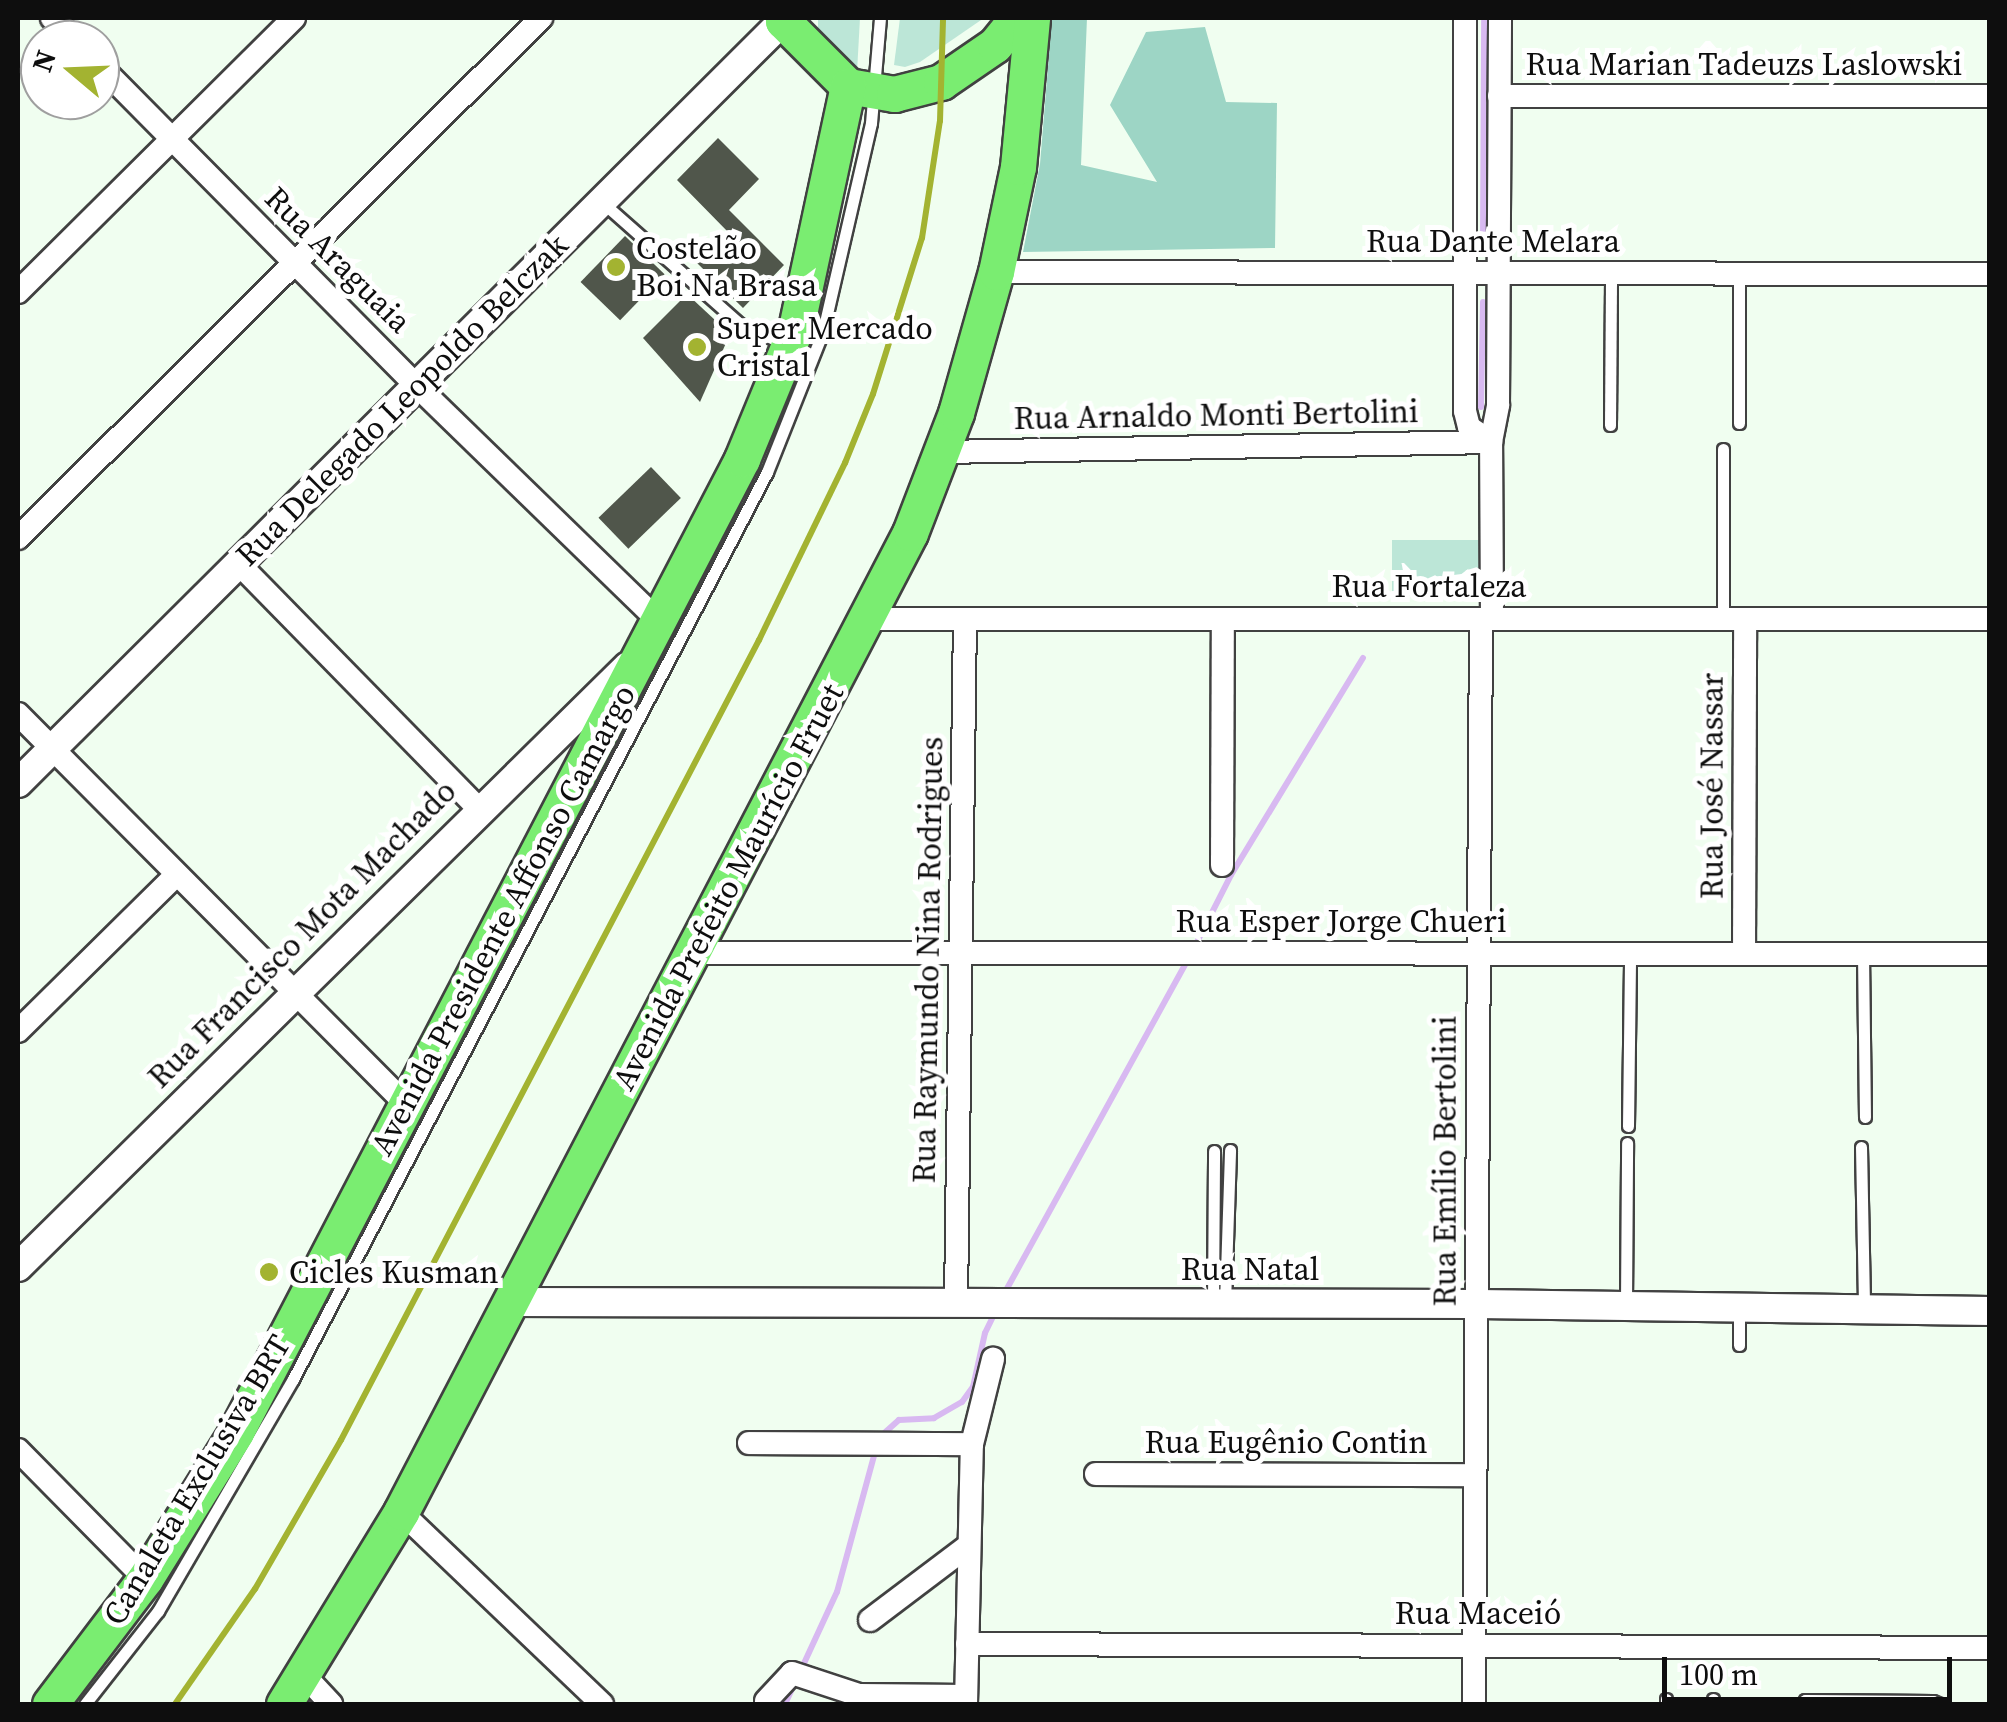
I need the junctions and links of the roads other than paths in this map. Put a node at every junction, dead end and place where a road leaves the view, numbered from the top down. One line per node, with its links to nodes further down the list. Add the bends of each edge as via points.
1 (294, 18): 13 (street)
2 (541, 18): 15 (street)
3 (880, 18): 10 (lane, Canaleta Exclusiva BRT)
4 (1017, 18): 10 (main road, via 995,45 941,82 916,90)
5 (1032, 18): 16 (main road, Avenida Prefeito Maurício Fruet, via 1023,128)
6 (1465, 18): 17 (street)
7 (1500, 18): 11 (street, Rua Emílio Bertolini)
8 (783, 19): 10 (main road); 14 (street, Rua Delegado Leopoldo Belczak)
9 (120, 86): 13 (street, Rua Araguaia)
10 (862, 90): 23 (main road, Avenida Presidente Affonso Camargo); 89 (lane, Canaleta Exclusiva BRT, via 823,331 766,472 293,1379 158,1611)
11 (1499, 96): 12 (street, Rua Marian Tadeuzs Laslowski); 18 (street, Rua Emílio Bertolini)
12 (1990, 96)
13 (172, 139): 15 (street, Rua Araguaia); 22 (street)
14 (602, 202): 23 (lane, via 740,324); 24 (street, Rua Delegado Leopoldo Belczak)
15 (294, 262): 24 (street, Rua Araguaia); 30 (street)
16 (996, 272): 17 (street, Rua Dante Melara); 29 (main road, Avenida Prefeito Maurício Fruet)
17 (1465, 273): 18 (street, Rua Dante Melara); 27 (street, via 1465,411 1470,427)
18 (1498, 273): 19 (street, Rua Dante Melara); 27 (street, Rua Emílio Bertolini, via 1498,411)
19 (1611, 273): 20 (street, Rua Dante Melara); 26 (lane)
20 (1739, 274): 21 (street, Rua Dante Melara); 25 (lane)
21 (1990, 274)
22 (18, 292)
23 (791, 346): 38 (main road, Avenida Presidente Affonso Camargo)
24 (416, 386): 31 (street, Rua Delegado Leopoldo Belczak); 38 (street, Rua Araguaia)
25 (1739, 424)
26 (1610, 426)
27 (1490, 442): 29 (street, Rua Arnaldo Monti Bertolini); 35 (street, Rua Emílio Bertolini)
28 (1724, 449): 36 (lane)
29 (942, 452): 32 (main road, Avenida Prefeito Maurício Fruet)
30 (18, 538)
31 (238, 564): 41 (street, Rua Delegado Leopoldo Belczak); 43 (street)
32 (868, 618): 33 (street, Rua Fortaleza); 46 (main road, Avenida Prefeito Maurício Fruet)
33 (965, 618): 34 (street, Rua Fortaleza); 47 (street, Rua Raymundo Nina Rodrigues)
34 (1224, 619): 35 (street, Rua Fortaleza); 44 (street)
35 (1487, 619): 36 (street, Rua Fortaleza); 48 (street, Rua Emílio Bertolini)
36 (1734, 619): 37 (street, Rua Fortaleza); 50 (street, Rua José Nassar)
37 (1990, 619)
38 (660, 623): 39 (main road, Avenida Presidente Affonso Camargo)
39 (642, 657): 43 (street, Rua Francisco Mota Machado); 55 (main road, Avenida Presidente Affonso Camargo)
40 (18, 714): 41 (street)
41 (52, 748): 42 (street, Rua Delegado Leopoldo Belczak); 45 (street)
42 (18, 783)
43 (478, 808): 53 (street, Rua Francisco Mota Machado)
44 (1222, 865)
45 (177, 874): 53 (street); 54 (street)
46 (693, 953): 47 (street, Rua Esper Jorge Chueri); 63 (main road, Avenida Prefeito Maurício Fruet)
47 (961, 953): 48 (street, Rua Esper Jorge Chueri); 64 (street, Rua Raymundo Nina Rodrigues)
48 (1479, 954): 49 (street, Rua Esper Jorge Chueri); 66 (street, Rua Emílio Bertolini)
49 (1630, 954): 50 (street, Rua Esper Jorge Chueri); 57 (lane)
50 (1744, 954): 51 (street, Rua Esper Jorge Chueri)
51 (1863, 954): 52 (street, Rua Esper Jorge Chueri); 56 (lane)
52 (1990, 954)
53 (294, 992): 55 (street); 62 (street, Rua Francisco Mota Machado)
54 (18, 1031)
55 (406, 1104): 80 (main road, Avenida Presidente Affonso Camargo, via 236,1432)
56 (1866, 1117)
57 (1628, 1126)
58 (1627, 1143): 67 (lane)
59 (1861, 1147): 69 (lane)
60 (1230, 1150): 65 (lane)
61 (1214, 1151): 65 (lane)
62 (18, 1267)
63 (510, 1302): 64 (street, Rua Natal); 78 (main road, Avenida Prefeito Maurício Fruet)
64 (980, 1303): 65 (street, Rua Natal)
65 (1219, 1304): 66 (street, Rua Natal)
66 (1476, 1304): 67 (street, Rua Natal); 77 (street, Rua Emílio Bertolini)
67 (1626, 1306): 68 (street, Rua Natal)
68 (1739, 1307): 69 (street, Rua Natal); 71 (lane)
69 (1864, 1309): 70 (street, Rua Natal)
70 (1990, 1311)
71 (1739, 1346)
72 (993, 1360): 74 (street)
73 (749, 1443): 74 (street)
74 (972, 1444): 79 (street)
75 (18, 1450): 80 (street)
76 (1096, 1474): 77 (street, Rua Eugênio Contin)
77 (1475, 1475): 83 (street, Rua Emílio Bertolini)
78 (401, 1512): 85 (main road, Avenida Prefeito Maurício Fruet); 92 (street)
79 (968, 1546): 81 (street); 82 (street)
80 (145, 1579): 88 (main road, Avenida Presidente Affonso Camargo)
81 (870, 1620)
82 (967, 1644): 83 (street, Rua Maceió); 86 (street)
83 (1474, 1646): 84 (street, Rua Maceió); 93 (street, Rua Emílio Bertolini)
84 (1990, 1648)
85 (304, 1676): 90 (main road, Avenida Prefeito Maurício Fruet); 91 (street)
86 (966, 1700): 87 (street, via 859,1694 802,1676)
87 (766, 1702)
88 (50, 1704)
89 (85, 1704)
90 (284, 1704)
91 (332, 1704)
92 (602, 1704)
93 (1474, 1704)
94 (1805, 1704): 95 (lane)
95 (1940, 1704)

